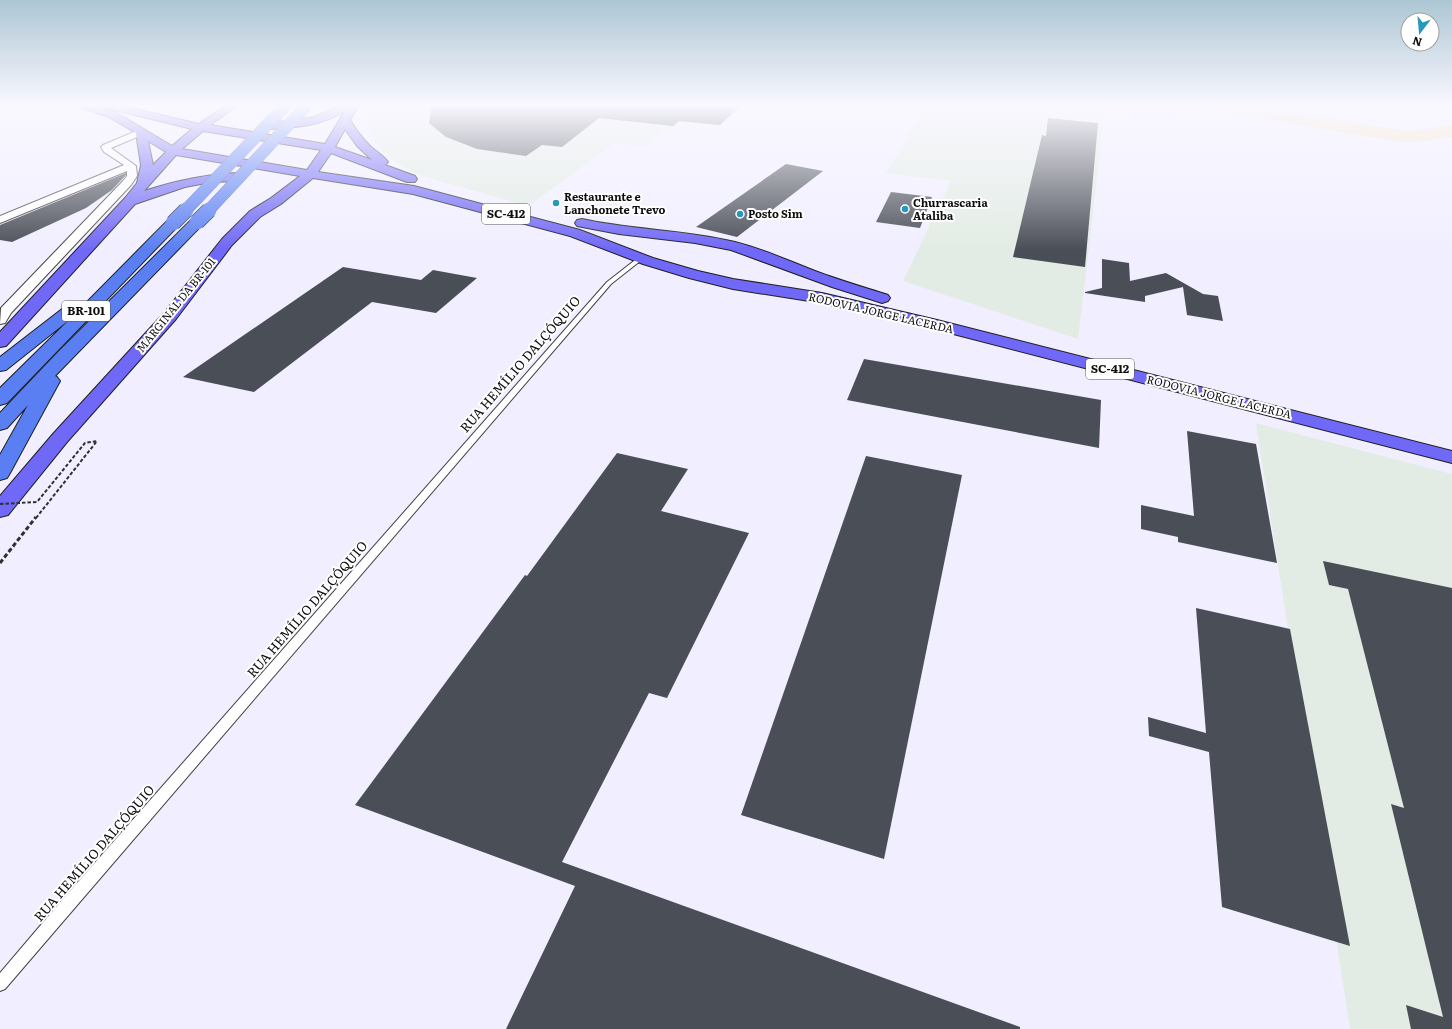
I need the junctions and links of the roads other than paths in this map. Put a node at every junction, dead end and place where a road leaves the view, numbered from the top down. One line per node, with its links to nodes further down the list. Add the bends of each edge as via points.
1 (113, 154): 11 (street)
2 (145, 154): 16 (main road, via 147,165)
3 (170, 154): 16 (main road)
4 (207, 154): 12 (main road, RODOVIA JORGE LACERDA)
5 (239, 154): 22 (highway, BR-101, bridge)
6 (261, 154): 28 (highway, BR-101, bridge)
7 (314, 154): 12 (main road, via 301,160)
8 (324, 154): 13 (main road, MARGINAL DA BR-101)
9 (344, 154): 14 (main road, RODOVIA JORGE LACERDA / SC-412)
10 (372, 154): 14 (main road)
11 (131, 166): 20 (street); 26 (street, via 132,176 127,183)
12 (262, 167): 13 (main road, RODOVIA JORGE LACERDA)
13 (311, 174): 17 (main road, RODOVIA JORGE LACERDA / SC-412); 18 (main road, MARGINAL DA BR-101)
14 (402, 176): 21 (main road, RODOVIA JORGE LACERDA / SC-412, via 594,226)
15 (253, 178): 19 (main road, via 197,180 164,188)
16 (143, 182): 19 (main road)
17 (376, 183): 18 (main road); 23 (main road, RODOVIA JORGE LACERDA / SC-412, via 414,190 559,228)
18 (276, 194): 35 (main road, MARGINAL DA BR-101, via 227,242 170,316 60,438)
19 (130, 201): 27 (main road)
20 (0, 220)
21 (660, 235): 23 (main road, via 640,243 634,251); 24 (main road, RODOVIA JORGE LACERDA / SC-412, via 696,238 734,246 770,257)
22 (146, 250): 29 (highway); 30 (highway, BR-101)
23 (637, 257): 25 (main road, RODOVIA JORGE LACERDA / SC-412, via 708,279); 36 (lane, RUA HEMÍLIO DALÇÓQUIO, via 609,283)
24 (791, 267): 25 (main road, via 793,273 790,281); 32 (main road, RODOVIA JORGE LACERDA / SC-412, via 890,300 1092,354)
25 (766, 289): 33 (main road, RODOVIA JORGE LACERDA / SC-412, via 822,298 929,323)
26 (0, 320)
27 (0, 342)
28 (65, 355): 31 (highway, BR-101); 34 (highway)
29 (0, 366)
30 (0, 399)
31 (0, 424)
32 (1452, 444)
33 (1452, 457)
34 (0, 473)
35 (0, 510)
36 (0, 984)

